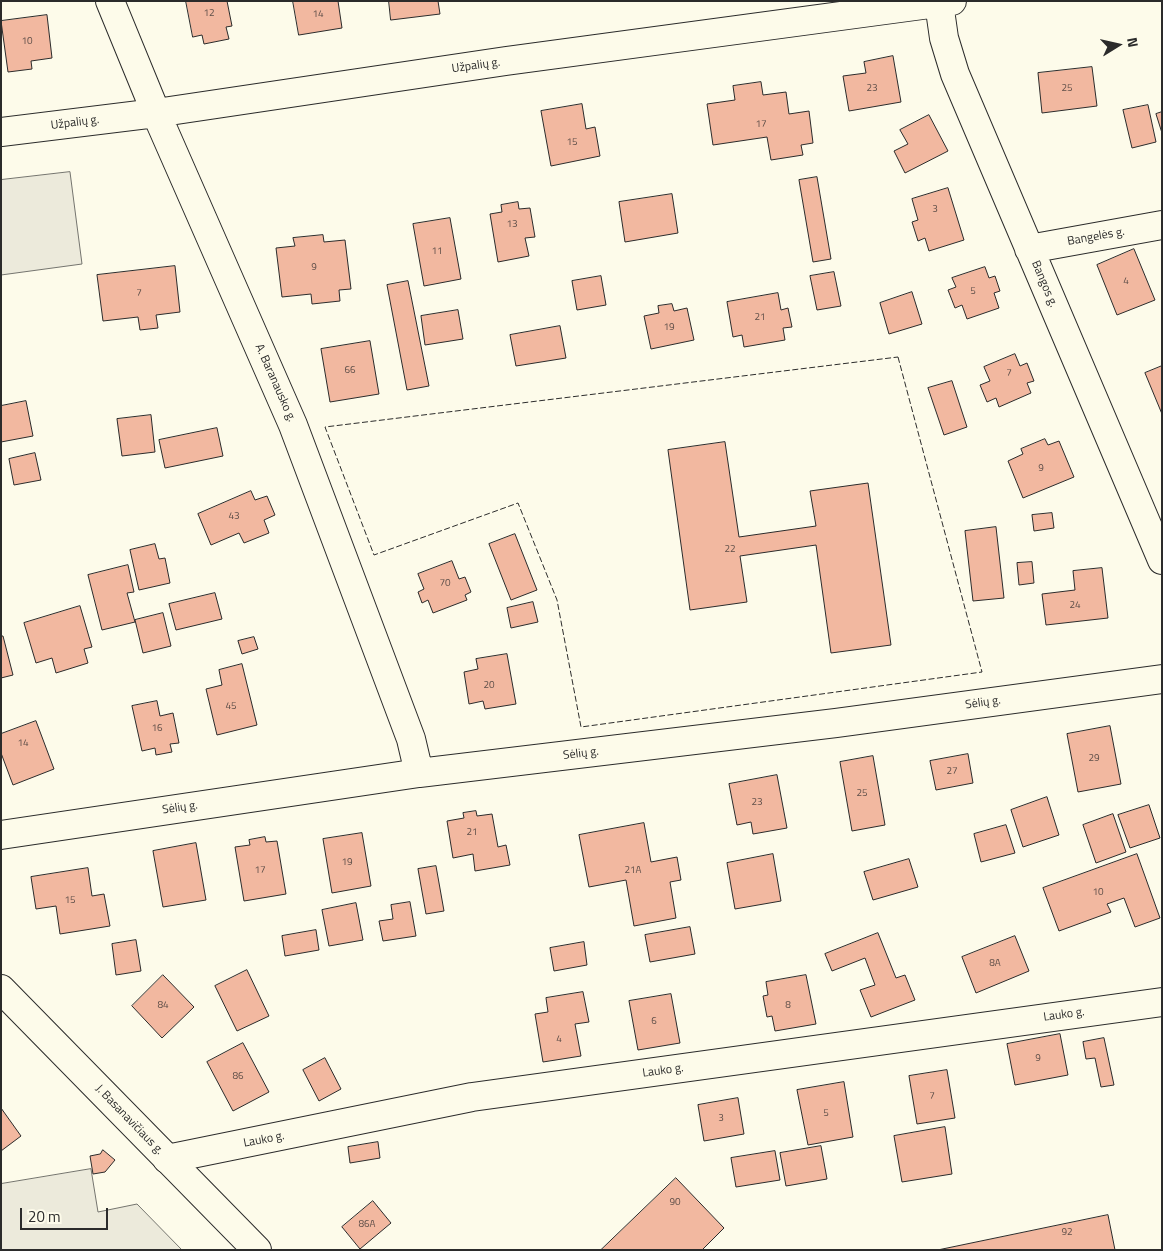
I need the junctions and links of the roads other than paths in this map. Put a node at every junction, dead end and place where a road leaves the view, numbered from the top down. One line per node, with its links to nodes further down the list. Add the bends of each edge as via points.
1 (110, 1): 3 (street, A. Baranausko g.)
2 (945, 2): 3 (street, Užpalių g., via 506,61); 6 (street, Bangos g., via 944,38 955,74)
3 (156, 113): 4 (street, Užpalių g.); 9 (street, A. Baranausko g., via 294,425 411,739)
4 (1, 132)
5 (1162, 225): 6 (street, Bangelės g.)
6 (1029, 248): 7 (street, Bangos g.)
7 (1162, 560)
8 (1162, 679): 9 (street, Sėlių g., via 836,723)
9 (419, 773): 10 (street, Sėlių g.)
10 (1, 835)
11 (1, 989): 13 (street, J. Basanavičiaus g.)
12 (1162, 1002): 13 (street, Lauko g., via 472,1097)
13 (167, 1159): 14 (street, J. Basanavičiaus g.)
14 (257, 1250)

